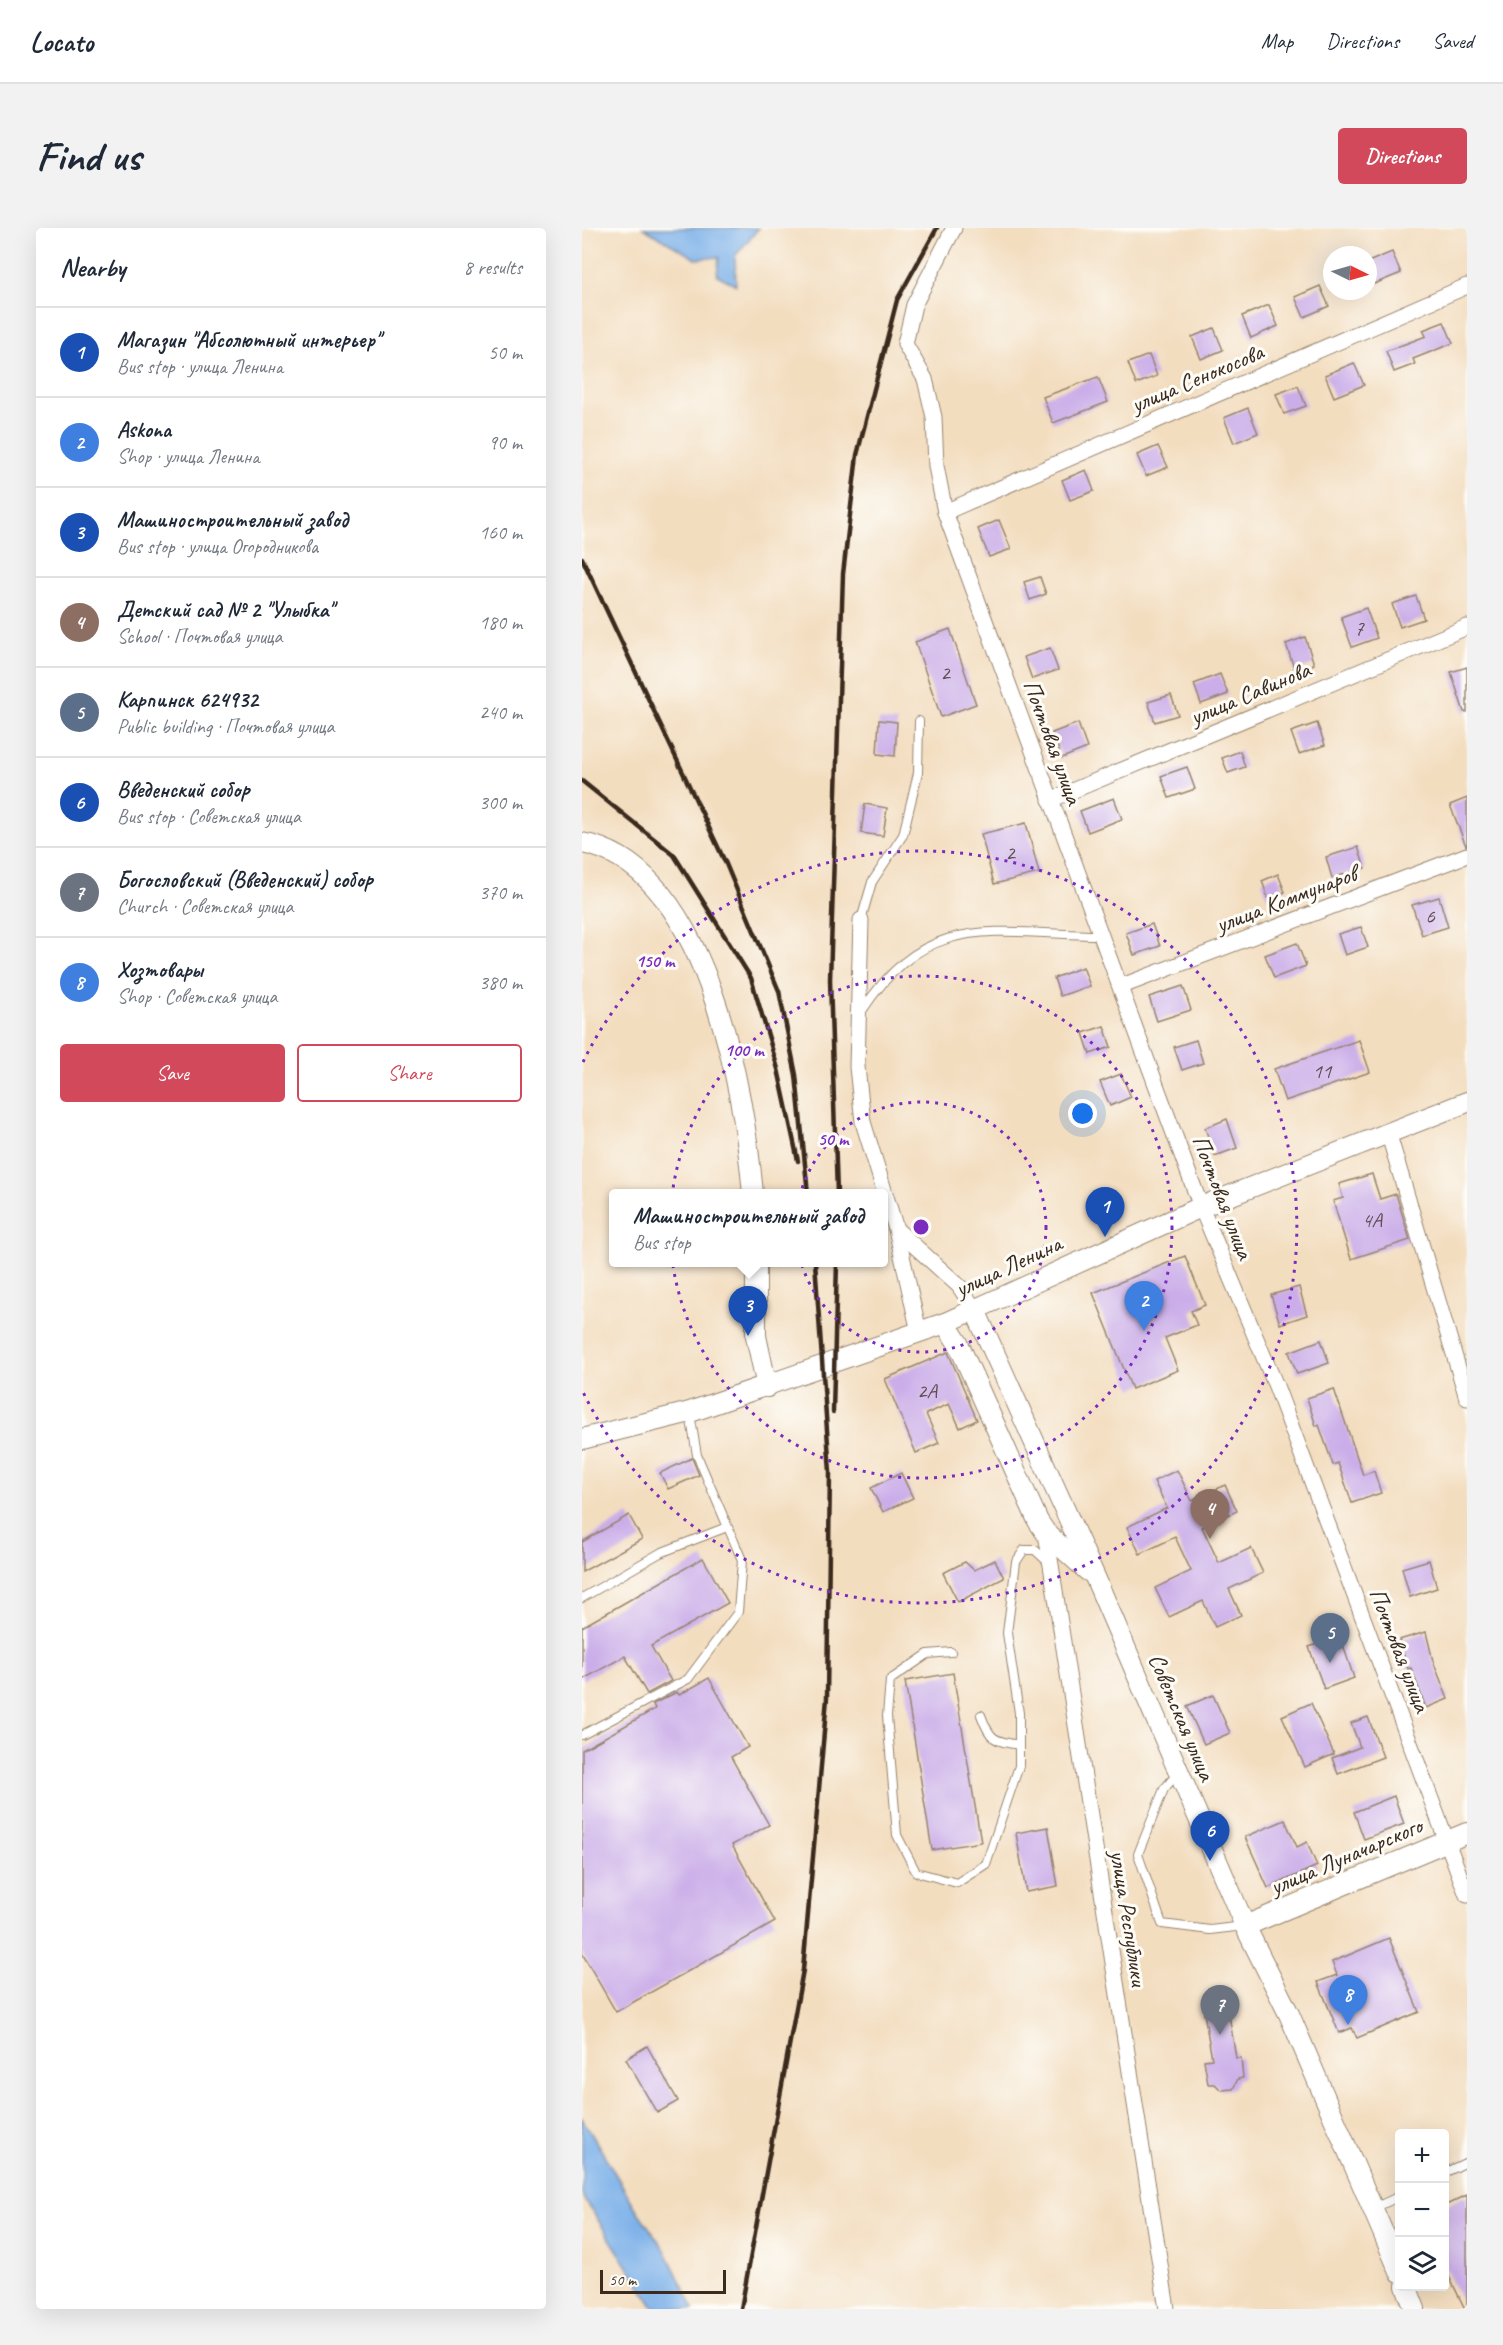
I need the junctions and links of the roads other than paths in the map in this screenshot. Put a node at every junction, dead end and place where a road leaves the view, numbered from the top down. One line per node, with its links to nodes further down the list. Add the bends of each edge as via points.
1 (954, 228): 3 (street, Почтовая улица, via 914,305 905,344 926,380)
2 (1467, 286): 3 (street, улица Сенокосова)
3 (945, 512): 6 (street, Почтовая улица)
4 (1467, 627): 6 (street, улица Савинова)
5 (919, 721): 9 (lane, via 918,773 903,835 872,882)
6 (1050, 800): 10 (street, Почтовая улица)
7 (582, 843): 15 (street, via 620,857 651,882 701,964 727,1032 736,1071)
8 (1467, 855): 11 (street, улица Коммунаров)
9 (861, 920): 12 (street)
10 (1102, 935): 11 (street, Почтовая улица); 12 (lane, via 996,930 949,937 917,951 880,983)
11 (1122, 986): 18 (street, Почтовая улица)
12 (858, 1018): 16 (street, via 857,1067 863,1122)
13 (1467, 1102): 14 (street, улица Ленина)
14 (1388, 1132): 18 (street, улица Ленина); 25 (street)
15 (753, 1189)
16 (884, 1189)
17 (888, 1203): 19 (street)
18 (1201, 1207): 21 (street, улица Ленина); 39 (street, Почтовая улица, via 1276,1386)
19 (896, 1229): 21 (street, via 959,1287); 23 (street)
20 (756, 1267): 24 (street, via 756,1336)
21 (975, 1310): 22 (street, улица Ленина); 31 (street, Советская улица)
22 (945, 1323): 23 (street, улица Ленина); 29 (street, Советская улица)
23 (919, 1332): 24 (street, улица Ленина)
24 (766, 1388): 26 (street, улица Ленина)
25 (1467, 1398)
26 (690, 1412): 27 (street, улица Ленина); 28 (lane, via 697,1455)
27 (582, 1439)
28 (727, 1527): 32 (lane, via 660,1553); 35 (lane, via 742,1560 738,1612 688,1679)
29 (1046, 1533): 30 (street, улица Республики); 31 (street, Советская улица)
30 (1051, 1565): 36 (lane, via 1035,1550 1024,1550 1016,1562 1011,1590 1007,1633 1019,1713); 48 (street, улица Республики)
31 (1095, 1577): 37 (street, Советская улица)
32 (582, 1598)
33 (951, 1652): 36 (lane, via 928,1654 890,1680 887,1716 897,1835 915,1872 957,1883 986,1864 1019,1766)
34 (981, 1715): 36 (lane, via 997,1742)
35 (582, 1735)
36 (1019, 1745)
37 (1178, 1773): 41 (street, Советская улица); 41 (lane, via 1164,1789 1138,1854 1162,1924 1210,1930)
38 (1467, 1833): 39 (street, улица Луначарского)
39 (1448, 1840): 40 (street, Почтовая улица); 41 (street, улица Луначарского)
40 (1467, 1895)
41 (1245, 1926): 45 (street, Советская улица, via 1289,2014)
42 (1467, 2162): 43 (lane)
43 (1449, 2171)
44 (1395, 2198): 45 (lane)
45 (1372, 2209): 46 (street, Советская улица)
46 (1395, 2261)
47 (1408, 2291): 49 (street)
48 (1167, 2309)
49 (1415, 2309)

